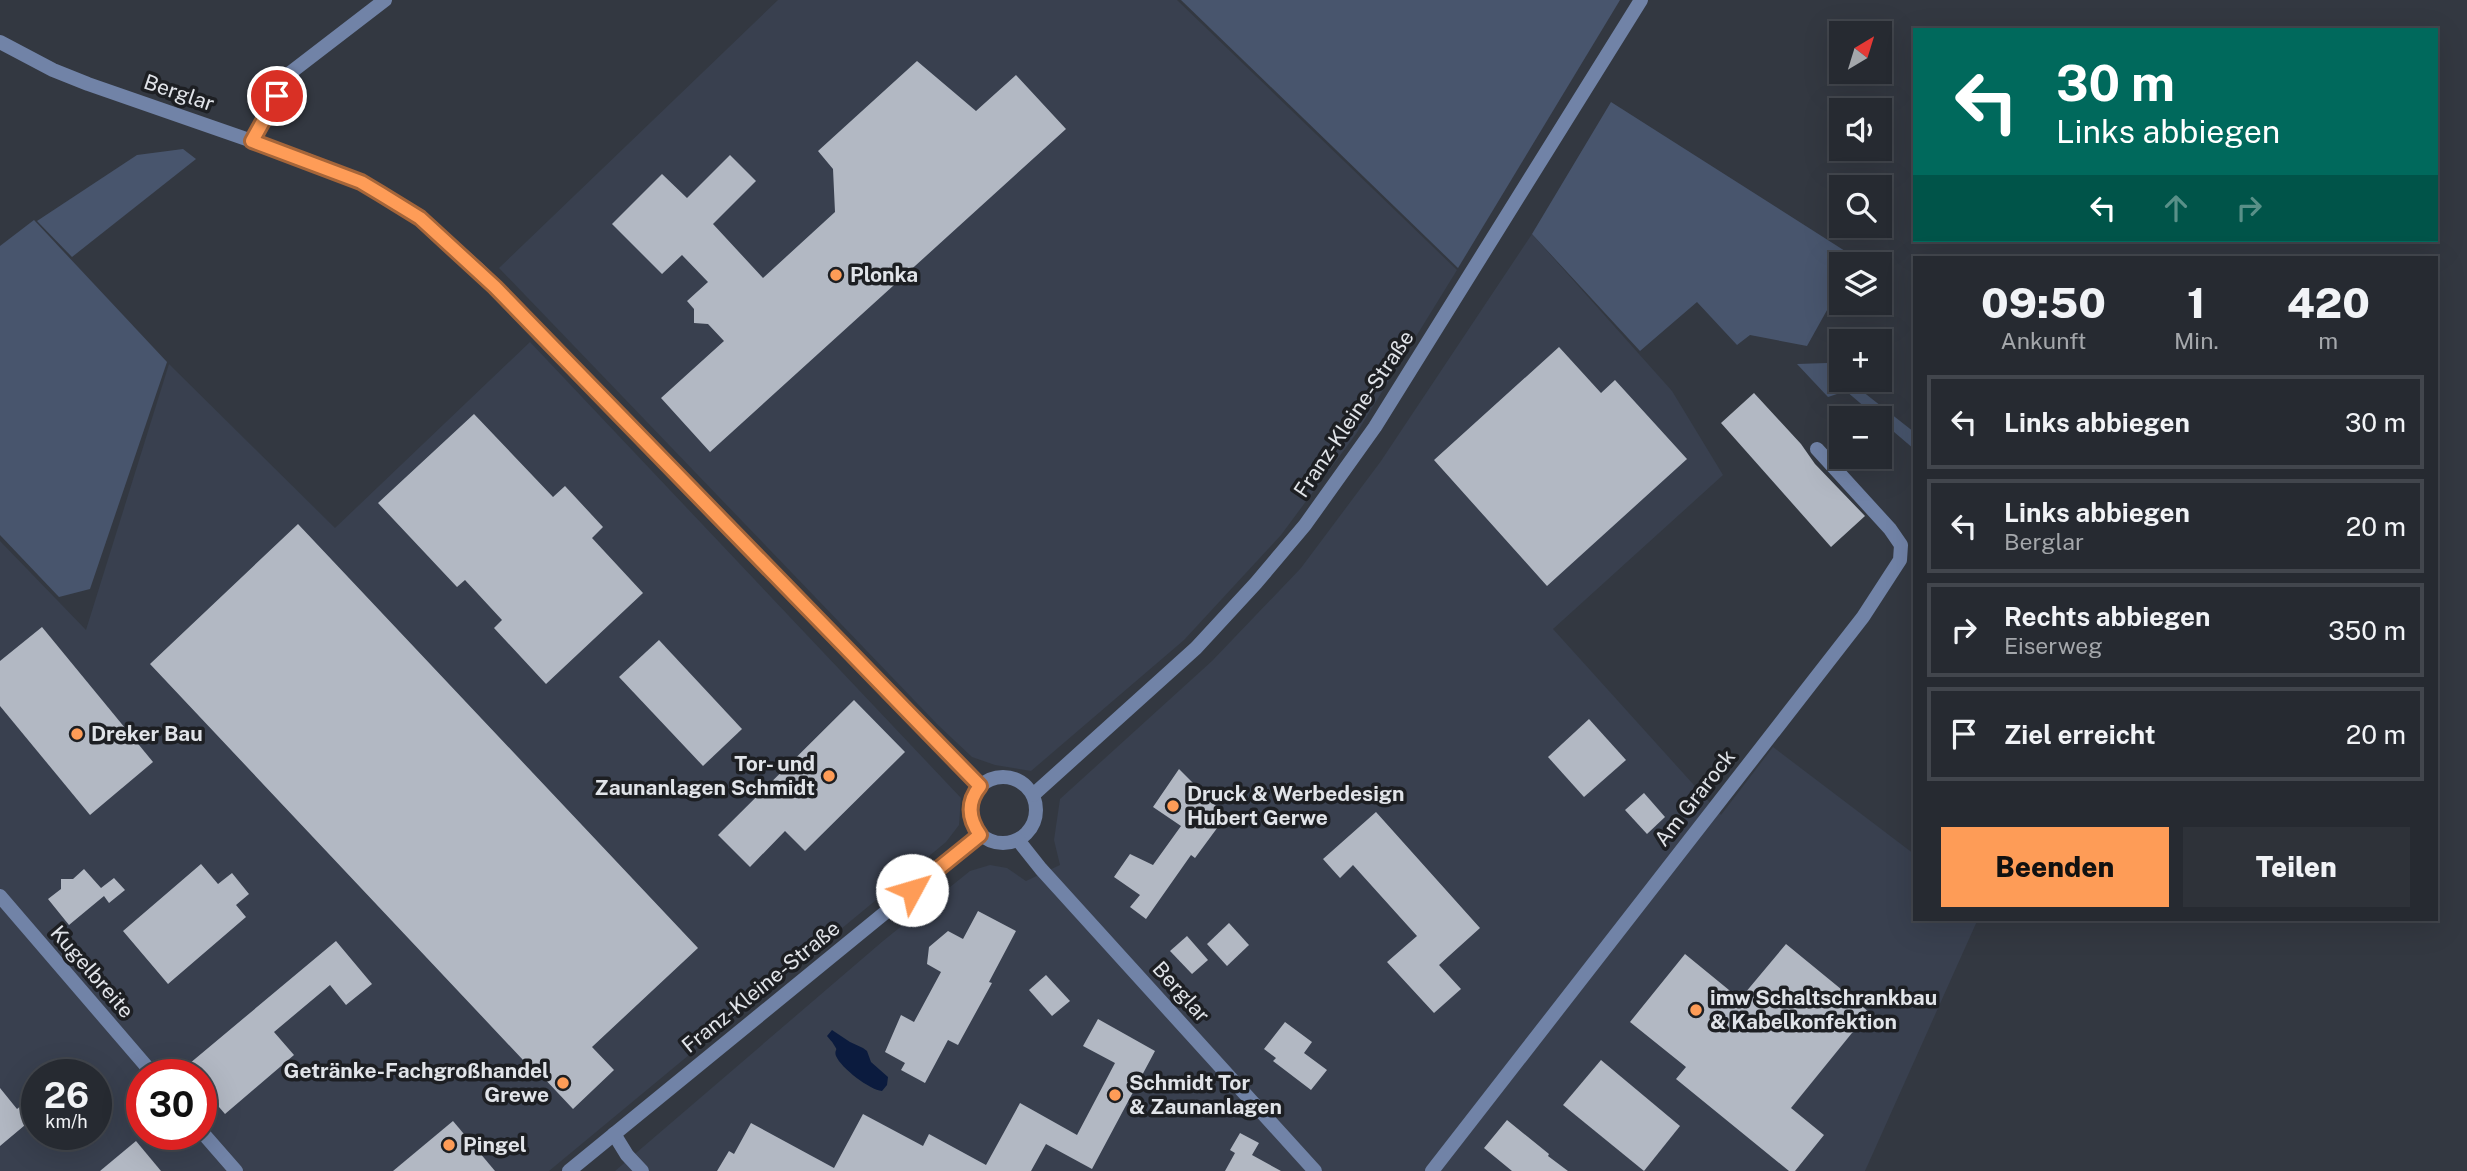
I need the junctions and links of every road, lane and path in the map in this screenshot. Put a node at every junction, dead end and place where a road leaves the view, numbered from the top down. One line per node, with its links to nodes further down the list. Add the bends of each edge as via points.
1 (385, 0): 4 (street, via 290,73)
2 (1641, 0): 7 (street, Franz-Kleine-Straße, via 1375,427 1305,525 1196,648)
3 (0, 42): 4 (street, Berglar, via 88,84)
4 (252, 141): 6 (street, Berglar, via 361,182 430,226 536,328)
5 (1817, 449): 18 (street, Am Grarock, via 1890,529 1901,545 1900,560 1863,617)
6 (980, 786): 7 (street, via 1009,777); 8 (street, via 970,804 970,816)
7 (1033, 795): 9 (street, via 1033,824)
8 (980, 835): 9 (street, via 1000,844); 12 (street, Franz-Kleine-Straße)
9 (1018, 840): 17 (street, Berglar)
10 (0, 896): 11 (street, Kugelbreite)
11 (140, 1059)
12 (614, 1134): 15 (street, Franz-Kleine-Straße); 16 (street)
13 (217, 1149): 14 (street)
14 (236, 1171)
15 (569, 1171)
16 (642, 1171)
17 (1315, 1171)
18 (1432, 1171)

